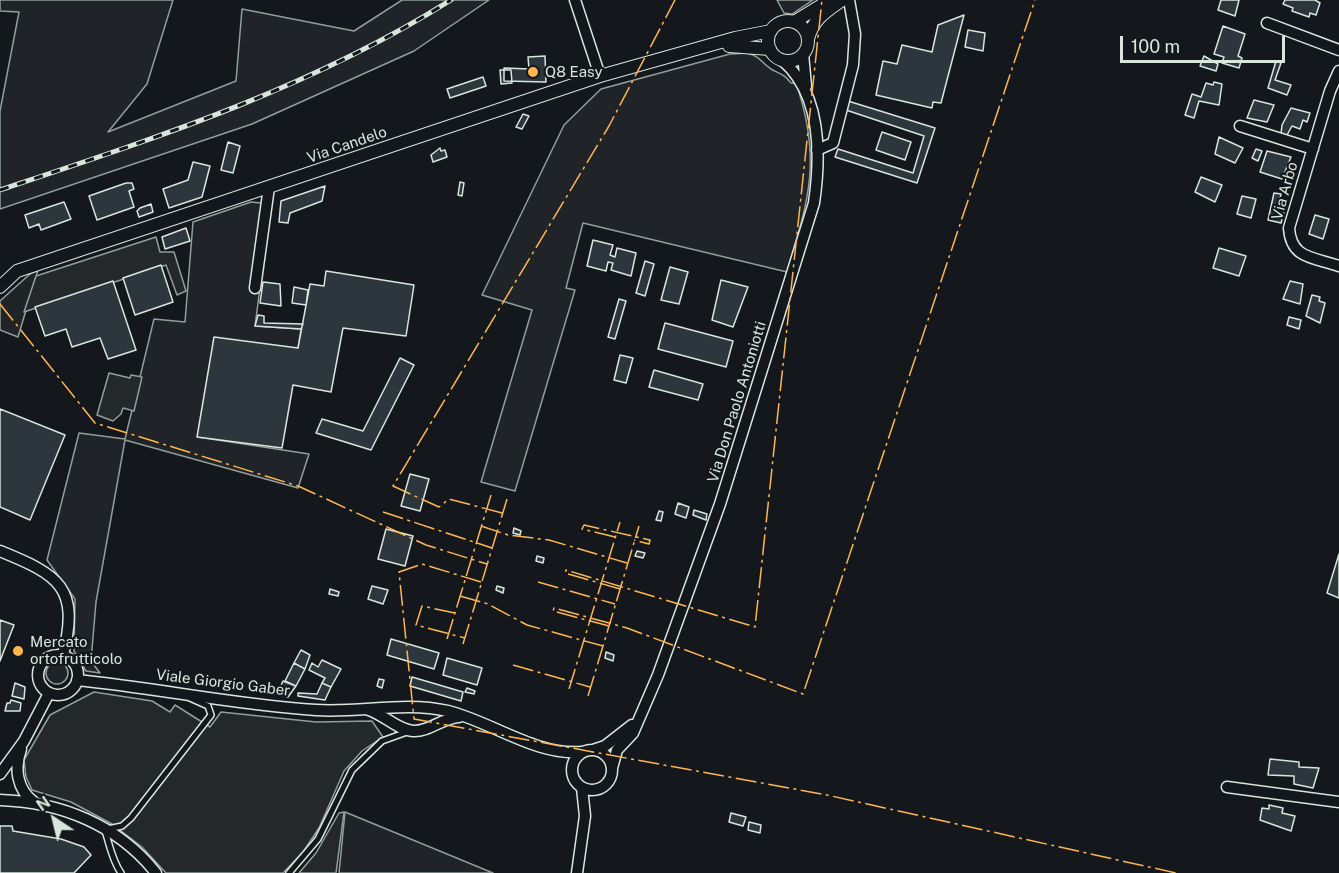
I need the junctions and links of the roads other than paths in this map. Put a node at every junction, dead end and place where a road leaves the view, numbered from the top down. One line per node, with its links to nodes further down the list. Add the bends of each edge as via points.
1 (575, 0): 15 (street)
2 (831, 0): 5 (street)
3 (842, 0): 8 (street, via 819,16)
4 (849, 0): 19 (street, via 855,34 853,64 832,148)
5 (794, 22): 7 (street, via 778,23); 8 (street, via 804,28)
6 (1267, 23): 11 (street)
7 (771, 31): 9 (street, Via Candelo); 10 (street)
8 (808, 39): 12 (street)
9 (710, 47): 10 (street, Via Candelo, via 742,45); 15 (street, Via Candelo)
10 (770, 49): 13 (street)
11 (1339, 50)
12 (803, 54): 13 (street, via 793,60); 16 (street, Via Don Paolo Antoniotti)
13 (782, 60): 16 (street, Via Don Paolo Antoniotti)
14 (1339, 71): 18 (street, Via Arbo)
15 (600, 76): 20 (street, Via Candelo)
16 (806, 89): 19 (street, Via Don Paolo Antoniotti)
17 (1240, 126): 18 (street, Via Arbo)
18 (1313, 149): 21 (street, Via Arbo, via 1288,228 1290,242 1299,253)
19 (817, 150): 30 (street, Via Don Paolo Antoniotti, via 814,203 784,301 720,504)
20 (269, 187): 22 (street, Via Candelo, via 17,271); 23 (street)
21 (1339, 266)
22 (0, 287)
23 (255, 288)
24 (0, 551): 25 (street, via 54,577 65,594 69,622)
25 (63, 655): 26 (street, via 76,668); 27 (street, via 50,656 40,664 40,684)
26 (77, 680): 27 (street, via 69,691); 28 (street, Viale Giorgio Gaber)
27 (49, 693): 33 (street)
28 (183, 694): 29 (street, Viale Giorgio Gaber, via 317,710); 46 (lane, via 208,706 211,716 131,818 122,826)
29 (366, 709): 31 (street, Viale Giorgio Gaber, via 424,708); 32 (street, Viale Giorgio Gaber)
30 (641, 716): 35 (street, Via Don Paolo Antoniotti, via 605,746); 36 (street, Via Don Paolo Antoniotti, via 633,734 617,750)
31 (466, 717): 32 (street); 34 (street, Viale Giorgio Gaber)
32 (412, 731): 49 (lane, via 382,741 352,770 318,839)
33 (24, 741): 38 (street); 44 (street, via 17,764 20,788)
34 (544, 747): 35 (street, Viale Giorgio Gaber); 37 (street, Viale Giorgio Gaber)
35 (587, 751): 36 (street, via 608,757); 37 (street, via 574,759)
36 (612, 768): 39 (street)
37 (572, 770): 41 (street, via 574,780)
38 (0, 774)
39 (603, 786): 41 (street, via 593,790); 45 (street)
40 (1227, 787): 43 (street)
41 (582, 788): 45 (street)
42 (0, 800): 44 (street)
43 (1339, 802)
44 (37, 804): 46 (street, via 77,814)
45 (585, 816): 50 (street)
46 (106, 828): 47 (lane, via 111,857); 48 (street, via 135,849)
47 (121, 873)
48 (156, 873)
49 (289, 873)
50 (577, 873)

